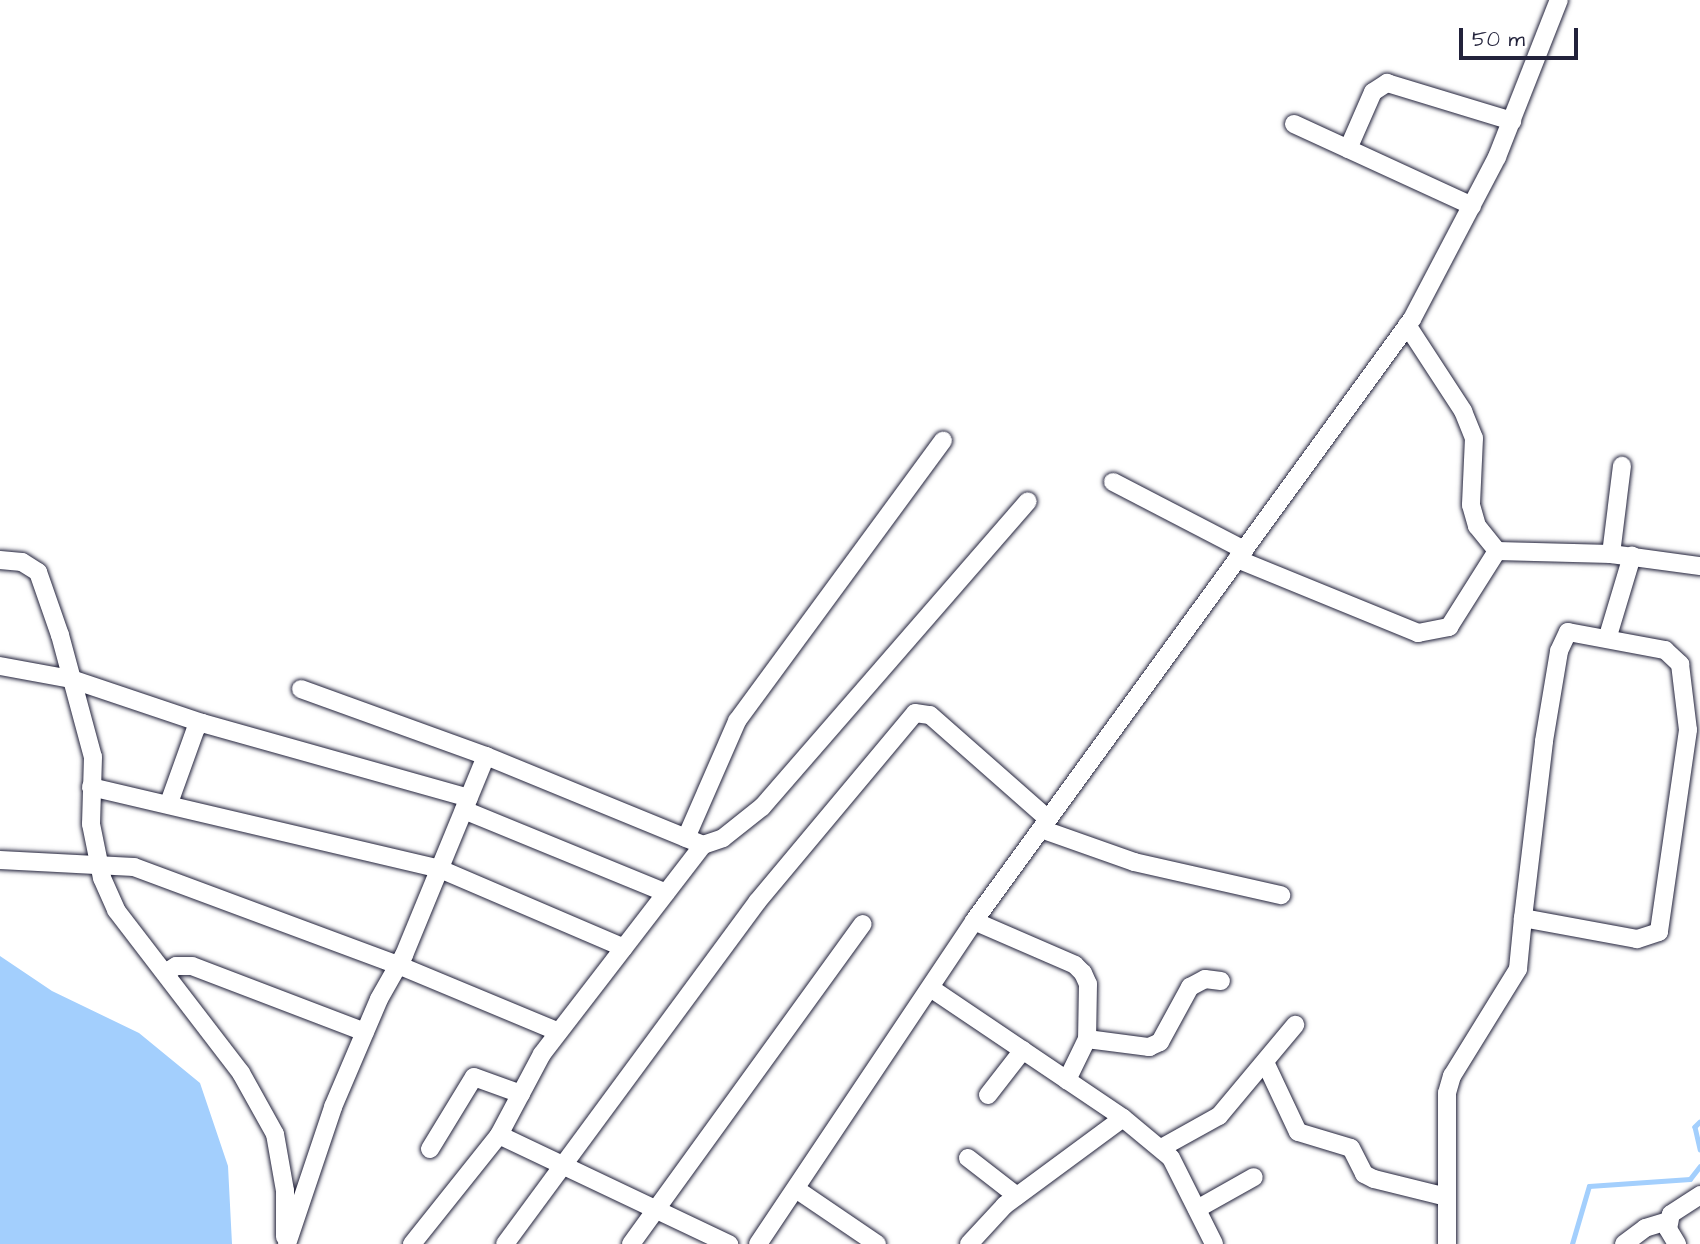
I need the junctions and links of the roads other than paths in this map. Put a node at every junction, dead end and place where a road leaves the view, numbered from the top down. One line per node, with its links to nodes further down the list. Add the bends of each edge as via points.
1 (1559, 0): 2 (street)
2 (1512, 121): 4 (street, via 1387,83 1373,93); 5 (street)
3 (1294, 124): 4 (street)
4 (1348, 149): 5 (street)
5 (1472, 206): 6 (street)
6 (1407, 326): 11 (street, via 1463,411 1474,438 1471,505 1477,526); 13 (street)
7 (943, 441): 27 (street, via 737,721)
8 (1622, 467): 12 (street)
9 (1113, 482): 13 (street)
10 (1028, 501): 27 (street, via 762,807 723,838)
11 (1497, 551): 12 (street); 13 (street, via 1449,627 1418,633)
12 (1611, 554): 14 (street)
13 (1241, 555): 26 (street)
14 (1632, 556): 16 (street); 17 (street)
15 (0, 560): 19 (street, via 22,562 38,572)
16 (1700, 566)
17 (1608, 636): 33 (street, via 1568,632 1559,651); 33 (street, via 1665,650 1680,664 1686,690 1688,730 1659,932 1637,939)
18 (0, 666): 19 (street)
19 (71, 679): 21 (street); 23 (street, via 93,757)
20 (301, 689): 22 (street)
21 (202, 723): 24 (street); 25 (street)
22 (486, 756): 25 (street); 27 (street)
23 (91, 787): 24 (street); 29 (street, via 91,824)
24 (169, 803): 30 (street)
25 (466, 804): 30 (street); 31 (street)
26 (1044, 824): 32 (street, via 1134,862); 34 (street); 55 (street, via 930,715 915,713 757,902)
27 (694, 842): 31 (street)
28 (0, 860): 29 (street)
29 (100, 865): 37 (street, via 134,867); 38 (street, via 116,910)
30 (440, 869): 36 (street); 37 (street)
31 (666, 893): 36 (street)
32 (1281, 895)
33 (1523, 918): 60 (street, via 1515,977 1448,1084)
34 (974, 921): 40 (street); 44 (street, via 1076,965 1088,984)
35 (863, 924): 62 (street)
36 (624, 948): 43 (street)
37 (398, 965): 42 (street); 43 (street)
38 (165, 973): 42 (street, via 176,966 192,966); 64 (street, via 241,1073 275,1134 285,1191)
39 (1221, 981): 44 (street, via 1205,979 1190,987 1160,1042 1149,1048)
40 (932, 989): 45 (street); 57 (street)
41 (1295, 1025): 46 (street)
42 (365, 1032): 64 (street, via 333,1107)
43 (559, 1032): 48 (street)
44 (1087, 1039): 47 (street)
45 (1023, 1051): 47 (street); 49 (street)
46 (1265, 1062): 52 (street, via 1219,1116); 60 (street, via 1298,1132 1351,1148 1364,1174 1374,1179)
47 (1067, 1080): 50 (street)
48 (521, 1094): 51 (street); 53 (street, via 474,1077)
49 (988, 1095)
50 (1123, 1118): 52 (street); 59 (street)
51 (499, 1135): 55 (street); 65 (street)
52 (1163, 1147): 61 (street)
53 (430, 1149)
54 (968, 1158): 59 (street)
55 (564, 1166): 62 (street); 66 (street)
56 (1254, 1177): 61 (street)
57 (796, 1189): 69 (street); 70 (street)
58 (1700, 1195): 63 (street, via 1678,1206)
59 (1017, 1196): 71 (street)
60 (1447, 1197): 73 (street)
61 (1197, 1209): 72 (street)
62 (657, 1210): 67 (street); 68 (street)
63 (1668, 1221): 74 (street, via 1645,1228); 75 (street)
64 (286, 1244)
65 (412, 1244)
66 (505, 1244)
67 (631, 1244)
68 (729, 1244)
69 (758, 1244)
70 (877, 1244)
71 (969, 1244)
72 (1214, 1244)
73 (1447, 1244)
74 (1623, 1244)
75 (1677, 1244)

